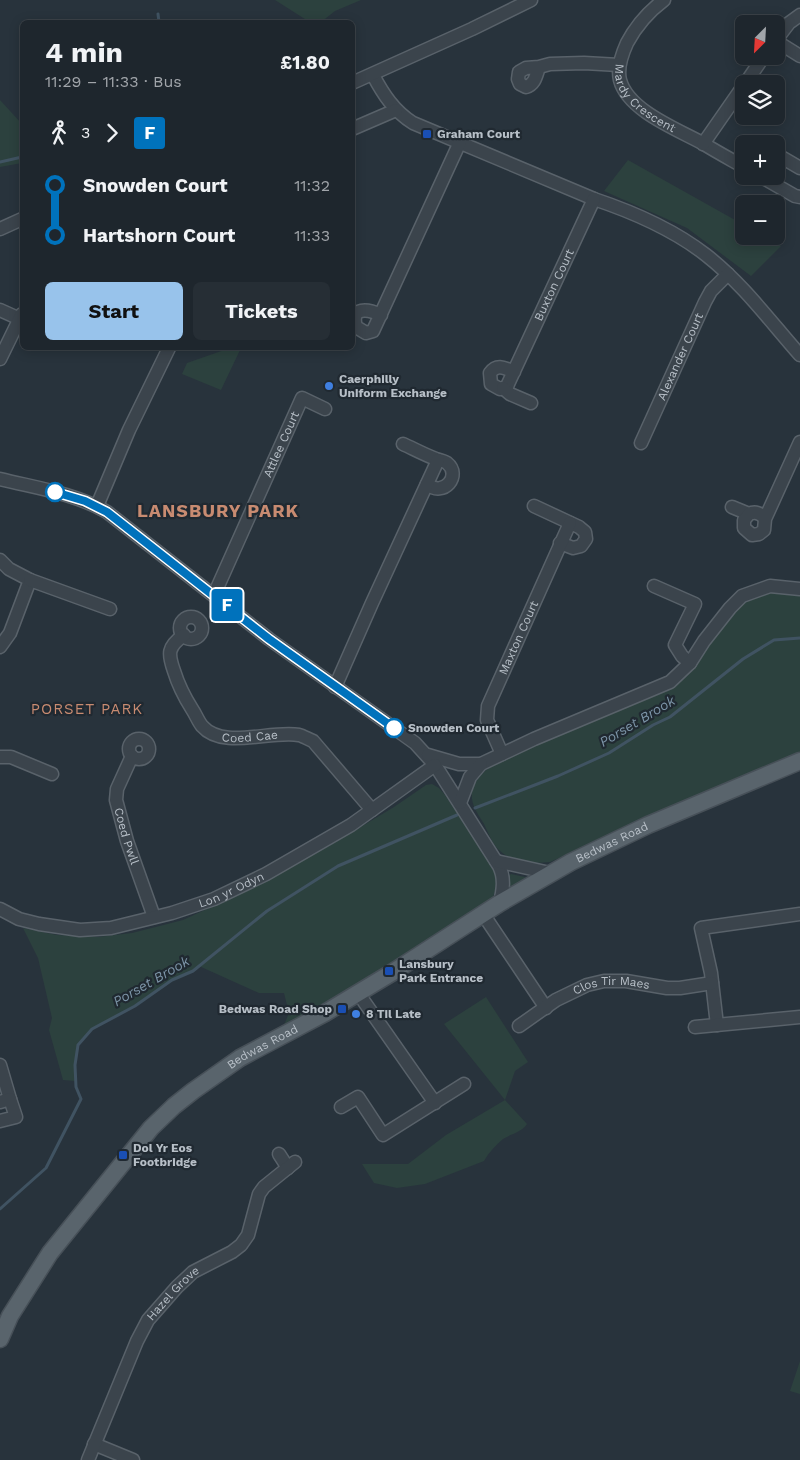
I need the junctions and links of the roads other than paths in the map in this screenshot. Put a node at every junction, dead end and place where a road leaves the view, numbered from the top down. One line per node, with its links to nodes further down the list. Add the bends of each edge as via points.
1 (531, 0): 9 (street)
2 (664, 0): 7 (street, Mardy Crescent, via 633,32)
3 (800, 15): 4 (street)
4 (785, 28)
5 (785, 46): 6 (street)
6 (800, 56)
7 (619, 65): 8 (street, via 584,63); 15 (street, Mardy Crescent, via 620,80 636,104)
8 (539, 67)
9 (373, 74): 10 (street); 12 (street)
10 (355, 82)
11 (735, 97): 15 (street)
12 (396, 110): 13 (street); 14 (street, via 413,123)
13 (355, 128)
14 (460, 142): 21 (street); 26 (street)
15 (703, 144): 17 (street, Mardy Crescent)
16 (785, 159): 18 (street)
17 (735, 162)
18 (800, 168)
19 (776, 185): 20 (street)
20 (800, 197)
21 (594, 198): 24 (street, via 668,230 706,254); 32 (street, Buxton Court)
22 (20, 220): 23 (street)
23 (0, 230)
24 (728, 274): 30 (street); 37 (street, Alexander Court, via 705,302)
25 (0, 310): 27 (street)
26 (380, 315)
27 (20, 317)
28 (20, 319): 31 (street)
29 (168, 350): 42 (street)
30 (800, 355)
31 (0, 359)
32 (514, 372): 33 (street, Buxton Court); 33 (street, via 498,367 490,373 491,384)
33 (503, 388): 34 (street)
34 (531, 403)
35 (325, 409): 53 (street, Attlee Court, via 302,398)
36 (800, 442): 46 (street)
37 (641, 443)
38 (403, 444): 39 (street)
39 (438, 460): 41 (street); 41 (street, via 450,466 451,480 440,489)
40 (0, 479): 42 (street, via 71,496)
41 (427, 484): 58 (street)
42 (97, 506): 53 (street)
43 (534, 506): 47 (street)
44 (732, 507): 45 (street)
45 (749, 514): 46 (street, via 756,512); 46 (street, via 743,524 752,534 762,532)
46 (765, 519)
47 (570, 522): 48 (street, Maxton Court); 48 (street, via 583,529 586,539 581,546 573,548)
48 (560, 543): 59 (street, Maxton Court, via 486,713)
49 (0, 560): 50 (street)
50 (30, 580): 54 (street); 56 (street, via 10,633)
51 (654, 586): 57 (street, via 695,604 675,644)
52 (800, 589): 57 (street, via 770,586 742,596 724,614)
53 (214, 595): 58 (street)
54 (110, 609)
55 (184, 635): 67 (street, Coed Cae, via 174,642 169,655 175,674 202,726 223,738 276,734 300,735 313,741)
56 (0, 647)
57 (690, 663): 59 (street, via 670,682)
58 (335, 687): 62 (street, via 415,743)
59 (502, 754): 64 (street)
60 (132, 756): 74 (street, Coed Pwll, via 117,789 116,800)
61 (0, 757): 65 (street, via 10,757)
62 (432, 760): 64 (street); 66 (street); 67 (street, Lon yr Odyn)
63 (800, 761): 69 (main road, Bedwas Road, via 648,825)
64 (481, 764): 66 (street, via 470,777)
65 (52, 774)
66 (460, 803): 68 (street)
67 (372, 810): 74 (street, Lon yr Odyn, via 352,825 266,874 214,898)
68 (496, 860): 69 (street); 70 (street, via 503,880)
69 (550, 874): 70 (main road, Bedwas Road)
70 (500, 903): 72 (main road, Bedwas Road)
71 (0, 910): 74 (street, Lon yr Odyn, via 39,924 80,930 111,928)
72 (483, 914): 76 (main road, Bedwas Road); 77 (street)
73 (800, 914): 75 (street, via 701,928)
74 (154, 917)
75 (712, 983): 77 (street, Clos Tir Maes, via 667,988 604,981 587,984); 79 (street)
76 (358, 993): 85 (street); 89 (main road, Bedwas Road, via 240,1058 193,1091 151,1128 50,1252 10,1316)
77 (546, 1008): 80 (street, Clos Tir Maes)
78 (800, 1017): 79 (street)
79 (717, 1025): 81 (street)
80 (519, 1026)
81 (695, 1028)
82 (0, 1065): 84 (street)
83 (464, 1084): 85 (street)
84 (5, 1101): 87 (street, via 16,1117)
85 (435, 1103): 86 (street, via 383,1135 358,1097)
86 (341, 1107)
87 (0, 1121)
88 (278, 1154): 90 (street, Hazel Grove, via 292,1165 259,1194 248,1235 241,1245 193,1272 148,1320)
89 (0, 1339)
90 (94, 1444): 91 (street, Hazel Grove); 92 (street)
91 (88, 1460)
92 (133, 1460)

